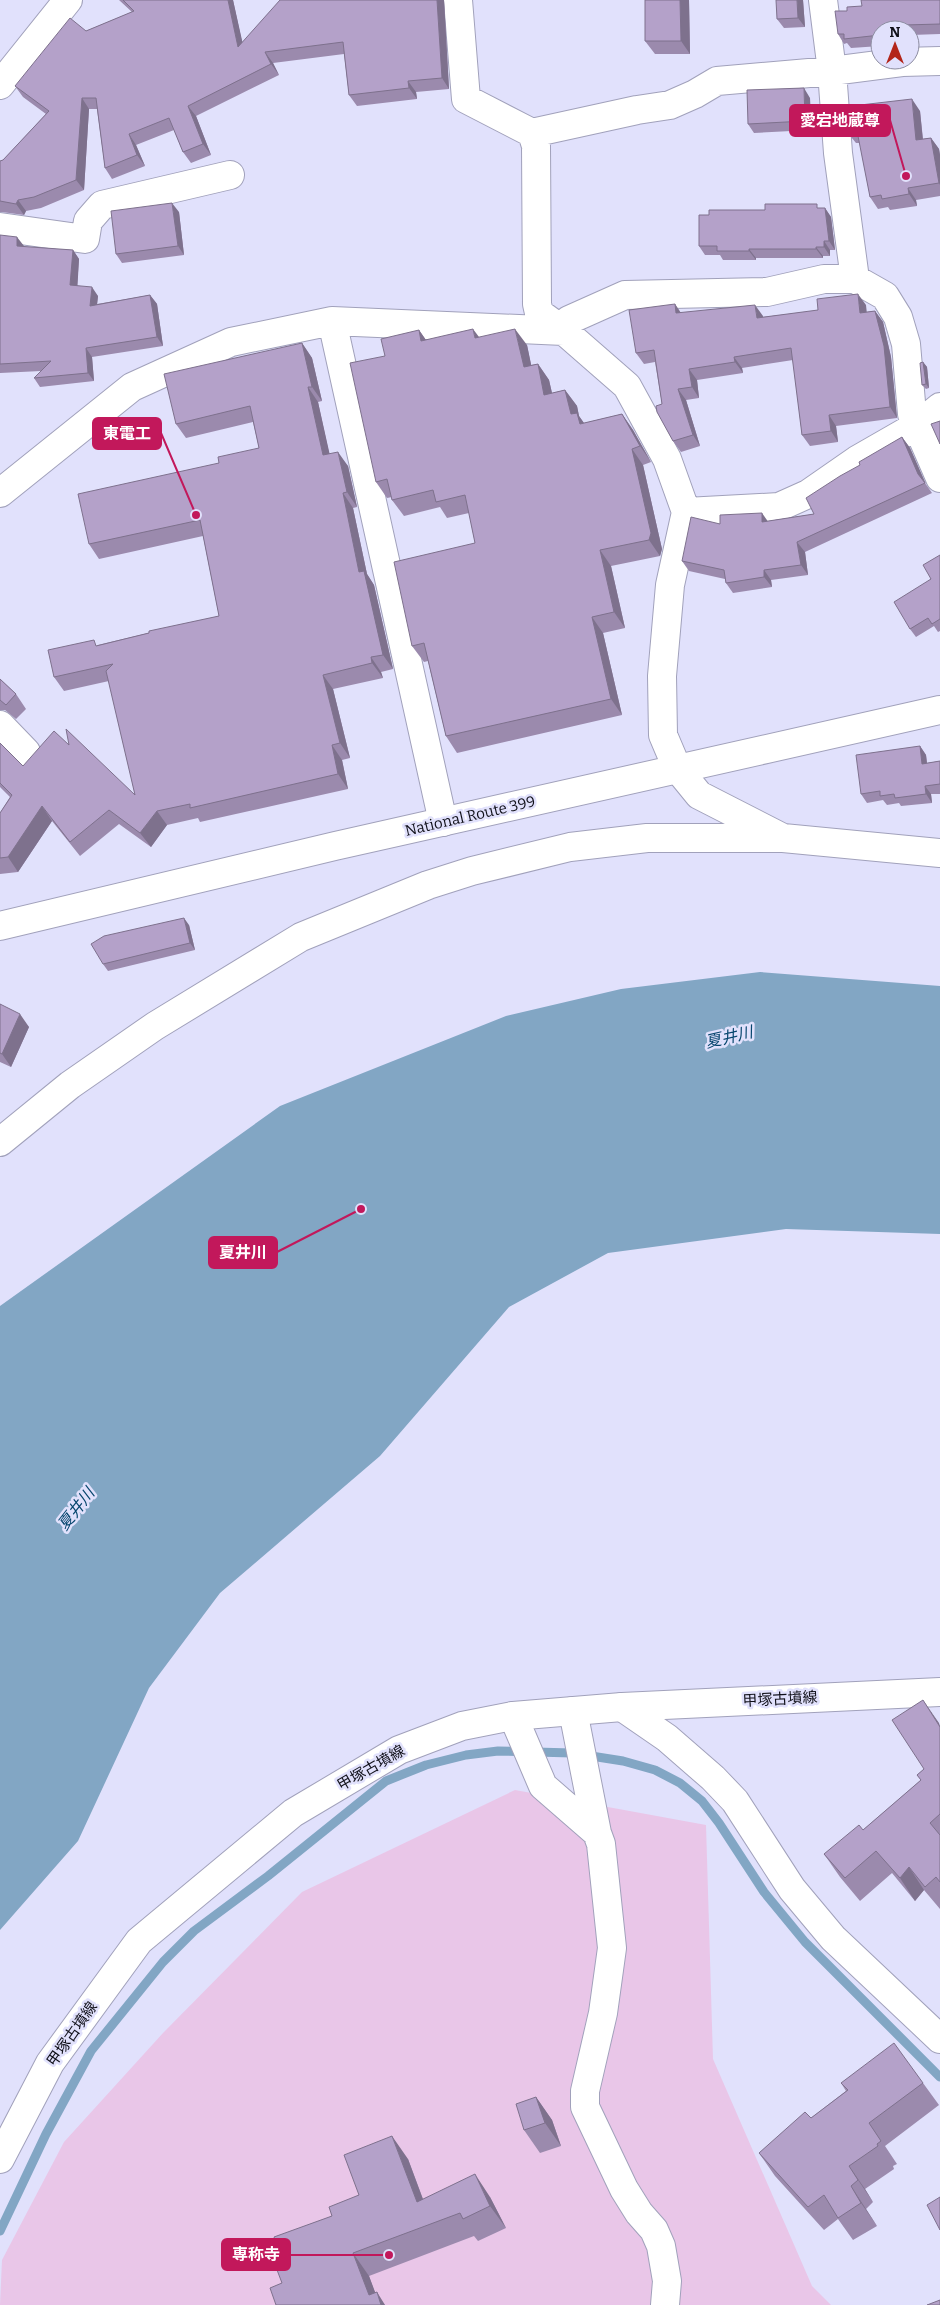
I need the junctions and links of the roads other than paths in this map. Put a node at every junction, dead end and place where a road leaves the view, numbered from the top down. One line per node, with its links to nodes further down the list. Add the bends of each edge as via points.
1 (68, 0): 6 (main road)
2 (458, 0): 7 (main road, via 466,99)
3 (823, 0): 5 (main road)
4 (940, 61): 5 (main road, via 902,62)
5 (832, 71): 7 (main road, via 717,81 670,105); 10 (main road, via 838,153)
6 (0, 85)
7 (532, 132): 12 (main road, via 536,146 537,304 539,313)
8 (230, 175): 9 (main road, via 102,205 88,221 86,239)
9 (0, 227)
10 (855, 279): 12 (main road, via 824,279 767,292 625,295 568,320); 14 (main road, via 885,296 898,317 906,344 912,414)
11 (332, 321): 12 (main road); 16 (main road, via 231,342 132,386); 22 (main road)
12 (564, 331): 17 (main road, via 626,386 667,459)
13 (940, 407): 14 (main road)
14 (918, 425): 15 (main road); 17 (main road, via 857,460 808,494 779,506)
15 (940, 478)
16 (0, 493)
17 (686, 512): 21 (main road, via 670,585 662,676 663,735)
18 (940, 710): 21 (main road, National Route 399)
19 (0, 725): 20 (main road)
20 (26, 752)
21 (677, 768): 22 (main road, National Route 399); 23 (main road, via 699,795)
22 (443, 822): 25 (main road, National Route 399)
23 (783, 838): 24 (main road); 26 (main road, via 647,838 570,847 428,885 285,947 155,1026 70,1085)
24 (940, 852)
25 (0, 926)
26 (0, 1142)
27 (940, 1692): 28 (main road, 甲塚古墳線)
28 (622, 1707): 29 (main road, 甲塚古墳線); 32 (main road, via 666,1738 713,1778 735,1801 792,1888 833,1938)
29 (574, 1721): 30 (main road, 甲塚古墳線); 31 (main road)
30 (518, 1728): 31 (main road, via 543,1786); 33 (main road, 甲塚古墳線, via 462,1726 408,1746 293,1813 139,1941 50,2063)
31 (597, 1833): 34 (main road, via 604,1857 612,1948 603,2013 585,2091 585,2107 624,2189 639,2214 654,2230 661,2246 666,2281)
32 (938, 2034)
33 (0, 2159)
34 (665, 2305)

